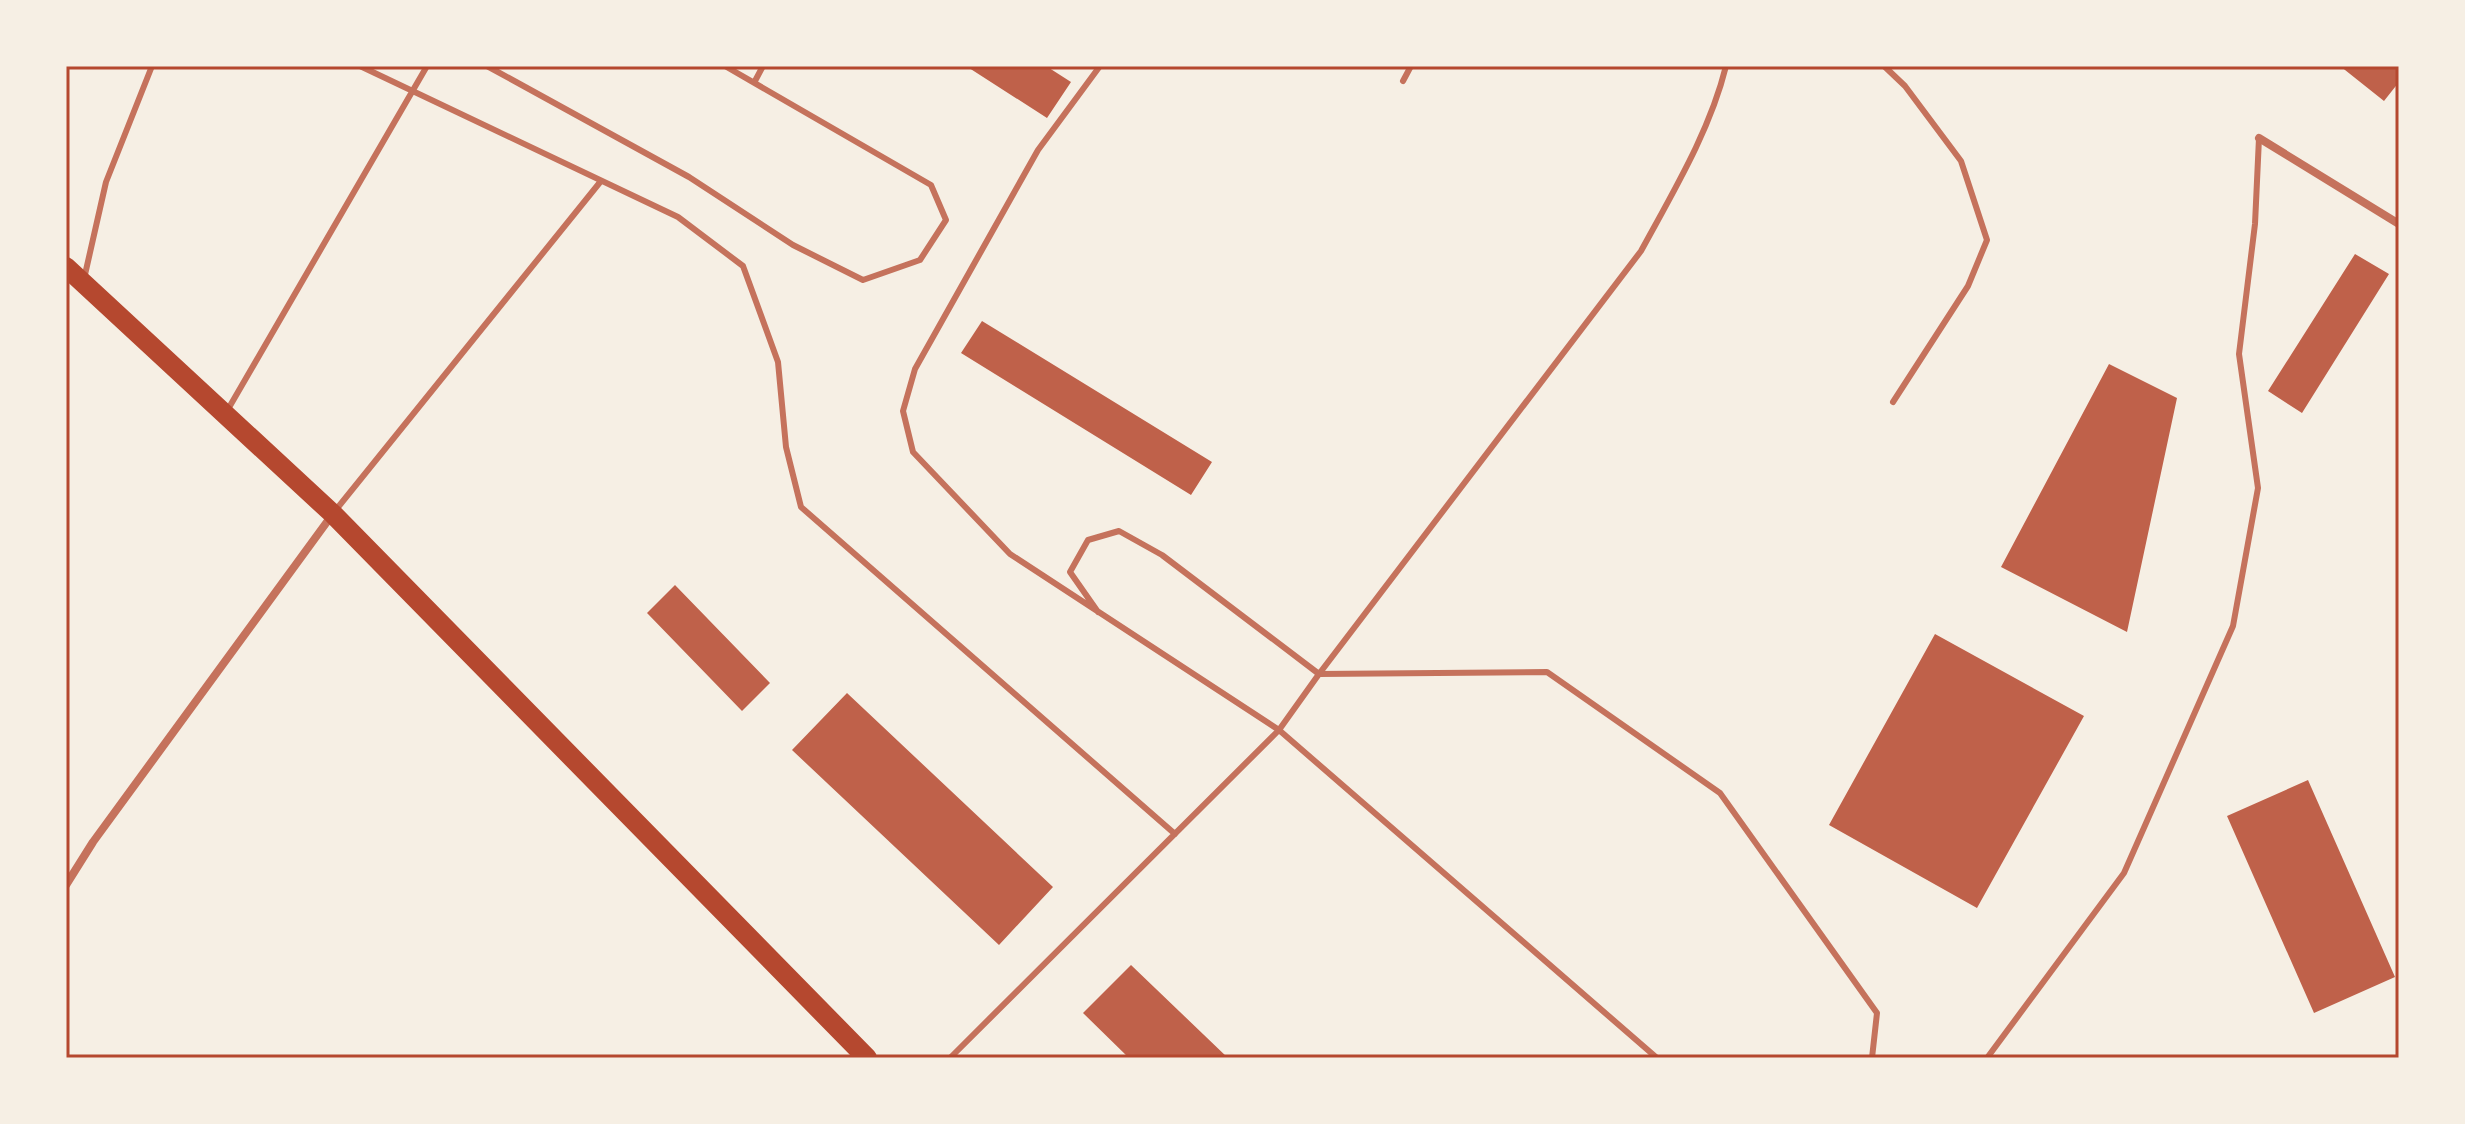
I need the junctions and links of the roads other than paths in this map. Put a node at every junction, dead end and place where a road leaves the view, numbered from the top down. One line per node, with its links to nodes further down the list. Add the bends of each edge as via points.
1 (152, 66): 18 (lane, via 106,182)
2 (360, 66): 13 (lane)
3 (427, 66): 13 (lane)
4 (487, 66): 11 (lane, via 689,177 793,245 863,280 920,260 946,220 931,185)
5 (725, 66): 11 (lane)
6 (763, 66): 11 (lane)
7 (1100, 66): 22 (lane, via 1031,164 915,369 903,411 913,452 1001,545)
8 (1411, 66): 12 (lane)
9 (1726, 66): 23 (lane, via 1682,175 1641,251)
10 (1884, 66): 19 (lane, via 1961,161 1987,240 1968,286)
11 (755, 81)
12 (1403, 81)
13 (412, 91): 15 (lane); 20 (lane)
14 (2259, 138): 16 (street); 31 (lane, via 2239,354 2258,488 2233,626 2124,873)
15 (601, 181): 21 (lane); 25 (lane, via 678,217 743,266 778,362 786,447 801,507)
16 (2399, 224)
17 (66, 267): 18 (main road)
18 (83, 282): 20 (main road)
19 (1893, 402)
20 (225, 414): 21 (main road)
21 (333, 514): 26 (street); 27 (main road)
22 (1098, 612): 23 (lane, via 1070,572 1088,540 1119,531 1162,555); 24 (lane)
23 (1319, 674): 24 (lane); 30 (lane, via 1547,672 1720,793 1877,1013)
24 (1279, 730): 25 (lane); 29 (lane)
25 (1175, 834): 28 (lane)
26 (66, 885)
27 (867, 1058)
28 (950, 1058)
29 (1657, 1058)
30 (1872, 1058)
31 (1987, 1058)

